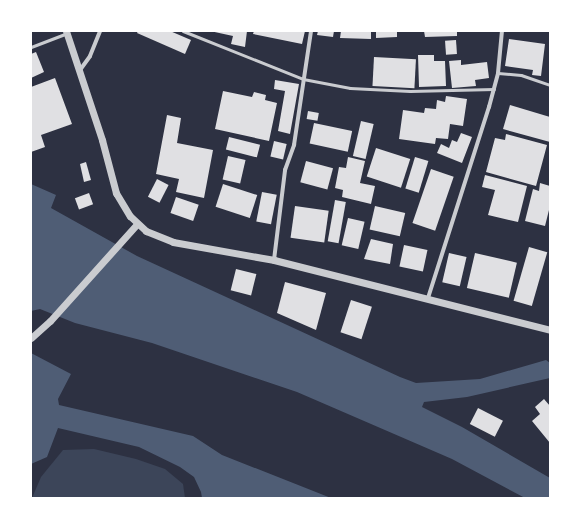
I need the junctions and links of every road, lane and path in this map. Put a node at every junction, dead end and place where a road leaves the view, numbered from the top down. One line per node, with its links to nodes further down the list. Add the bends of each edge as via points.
1 (100, 31): 7 (street, via 90,56)
2 (183, 31): 9 (lane)
3 (311, 31): 9 (street)
4 (502, 31): 8 (street)
5 (66, 32): 6 (lane); 7 (street)
6 (31, 47)
7 (80, 70): 12 (street, via 116,194)
8 (498, 73): 10 (lane, via 521,75); 11 (street)
9 (303, 79): 11 (lane, via 350,88 410,92); 13 (street, via 294,145 285,170)
10 (550, 85)
11 (494, 89): 14 (street)
12 (137, 224): 13 (street, via 156,236 173,242); 16 (street, via 50,321)
13 (274, 260): 14 (street)
14 (428, 298): 15 (street)
15 (550, 330)
16 (31, 338)

